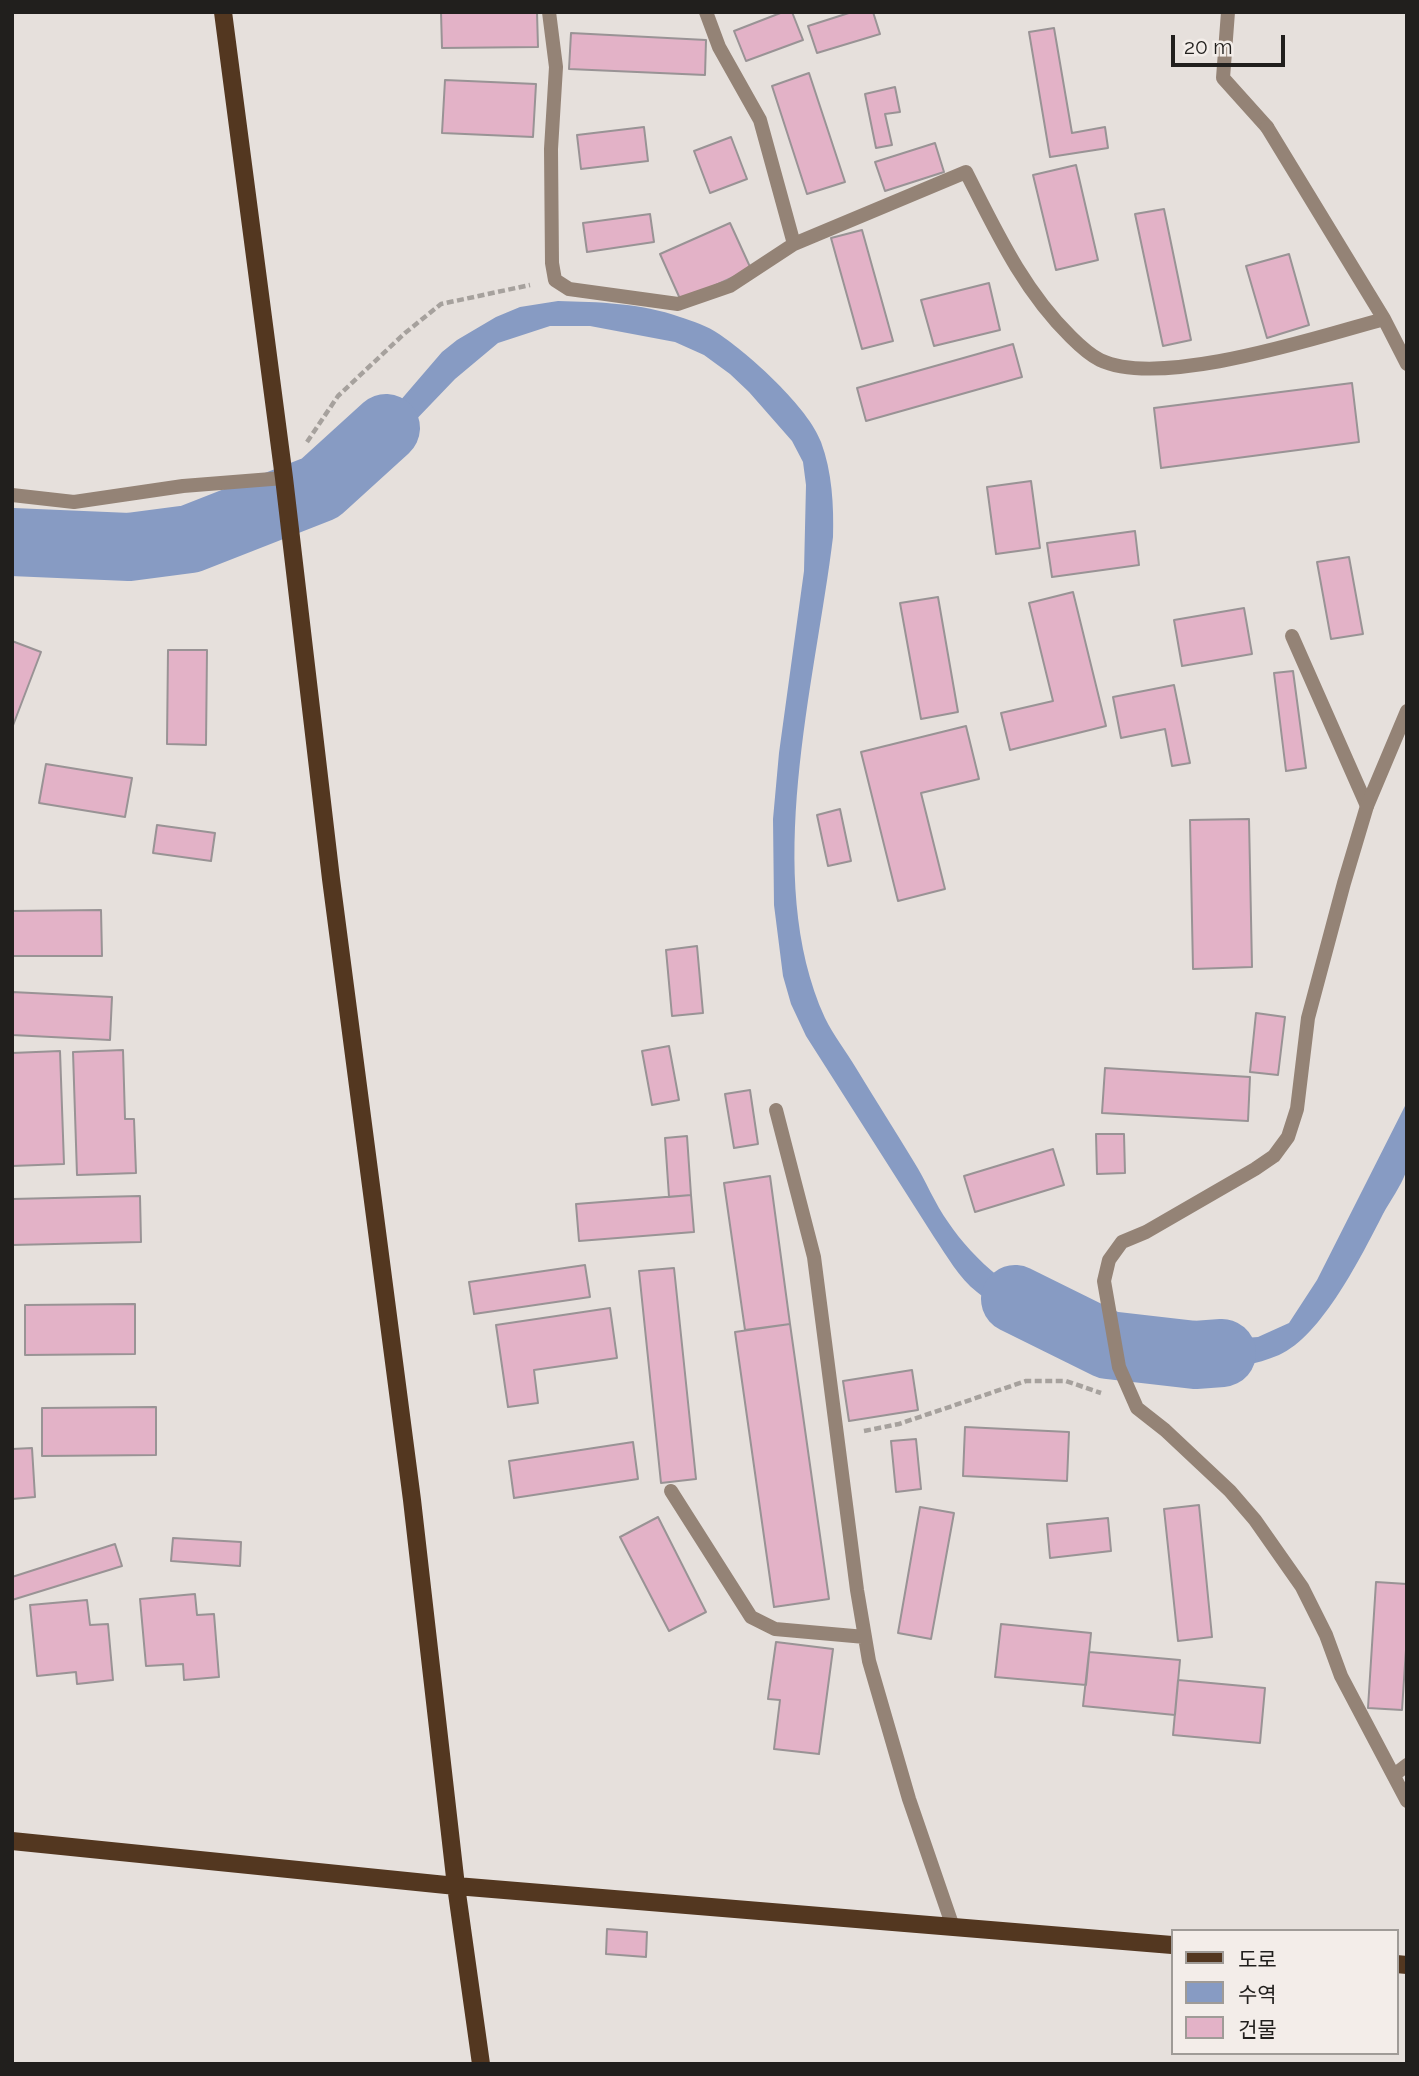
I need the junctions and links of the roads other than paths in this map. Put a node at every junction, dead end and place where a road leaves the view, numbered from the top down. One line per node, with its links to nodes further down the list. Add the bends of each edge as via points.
1 (223, 12): 8 (main road)
2 (548, 12): 5 (street, via 556,67 551,149 555,280 569,289 678,304 730,286)
3 (706, 12): 5 (street, via 719,47 760,120)
4 (1228, 12): 6 (street, via 1223,78 1267,127)
5 (794, 244): 6 (street, via 966,172 1015,268 1052,318 1098,359 1127,369 1180,367 1256,354)
6 (1384, 319): 7 (street)
7 (1407, 364)
8 (284, 478): 9 (street, via 74,502); 20 (main road)
9 (12, 495)
10 (1292, 636): 12 (street)
11 (1407, 711): 12 (street)
12 (1367, 806): 17 (street, via 1308,1018 1297,1109 1288,1137 1274,1156 1255,1169 1122,1242 1109,1260 1104,1281 1119,1367 1137,1408 1230,1491 1279,1552 1302,1587 1341,1676)
13 (776, 1110): 15 (street, via 814,1257)
14 (671, 1490): 15 (street, via 751,1617 775,1629)
15 (864, 1637): 21 (street, via 909,1799)
16 (1407, 1765): 17 (street)
17 (1394, 1775): 18 (street)
18 (1407, 1801)
19 (12, 1841): 20 (main road)
20 (456, 1886): 21 (main road); 23 (main road)
21 (953, 1927): 22 (main road)
22 (1170, 1945)
23 (481, 2064)

